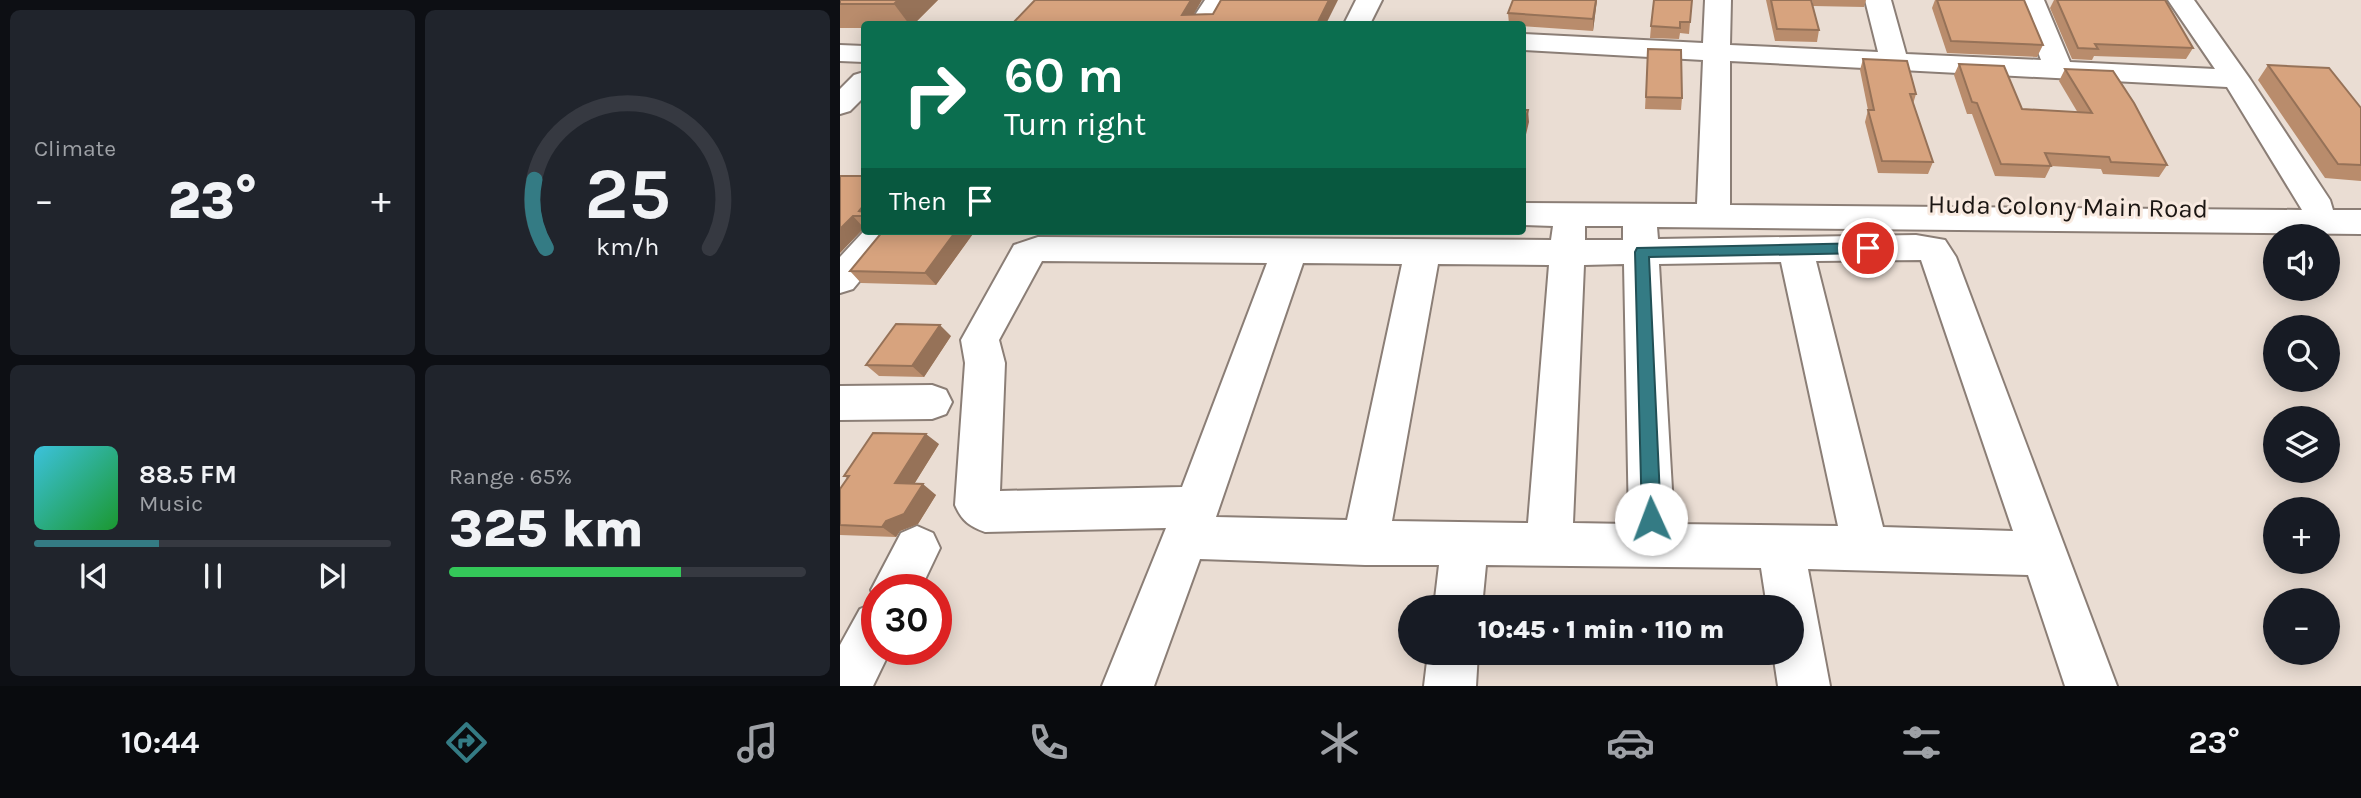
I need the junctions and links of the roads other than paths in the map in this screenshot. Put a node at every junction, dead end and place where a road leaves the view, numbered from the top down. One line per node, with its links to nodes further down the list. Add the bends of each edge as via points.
1 (1218, 0): 7 (street)
2 (1369, 0): 8 (street)
3 (1718, 0): 10 (street)
4 (1878, 0): 13 (street)
5 (2031, 0): 14 (street)
6 (2181, 0): 15 (street)
7 (1204, 21)
8 (1358, 21)
9 (1526, 42): 10 (street)
10 (1717, 50): 13 (street); 19 (street)
11 (840, 53): 12 (street)
12 (861, 54)
13 (1894, 62): 14 (street)
14 (2059, 70): 15 (street)
15 (2236, 79): 20 (street)
16 (861, 84): 17 (street)
17 (840, 105)
18 (1526, 202): 19 (street, Huda Colony Main Road)
19 (1714, 208): 20 (street, Huda Colony Main Road); 23 (street); 24 (street)
20 (2318, 208): 21 (street, Huda Colony Main Road)
21 (2361, 208)
22 (1526, 216): 25 (street)
23 (2361, 222)
24 (1641, 233): 25 (street); 27 (street); 36 (street)
25 (1569, 234): 29 (street); 37 (street)
26 (880, 235): 30 (street)
27 (1796, 249): 39 (street); 41 (street, via 1933,249)
28 (1289, 252): 29 (street); 33 (street); 33 (street, via 1038,249 1026,254 1016,269 980,340 985,363 977,505 985,512)
29 (1422, 253): 34 (street)
30 (840, 280)
31 (932, 402): 32 (street)
32 (840, 404)
33 (1192, 522): 34 (street); 49 (street)
34 (1365, 544): 35 (street)
35 (1465, 545): 37 (street); 43 (street)
36 (1652, 545): 37 (street); 38 (street)
37 (1549, 546)
38 (1781, 546): 39 (street); 44 (street)
39 (1865, 546): 41 (street)
40 (916, 548): 42 (street)
41 (2045, 554): 52 (street)
42 (903, 574)
43 (1459, 595)
44 (1789, 595)
45 (861, 657): 48 (street)
46 (1453, 665): 50 (street)
47 (1801, 665): 51 (street)
48 (846, 686)
49 (1128, 686)
50 (1450, 686)
51 (1804, 686)
52 (2091, 686)

